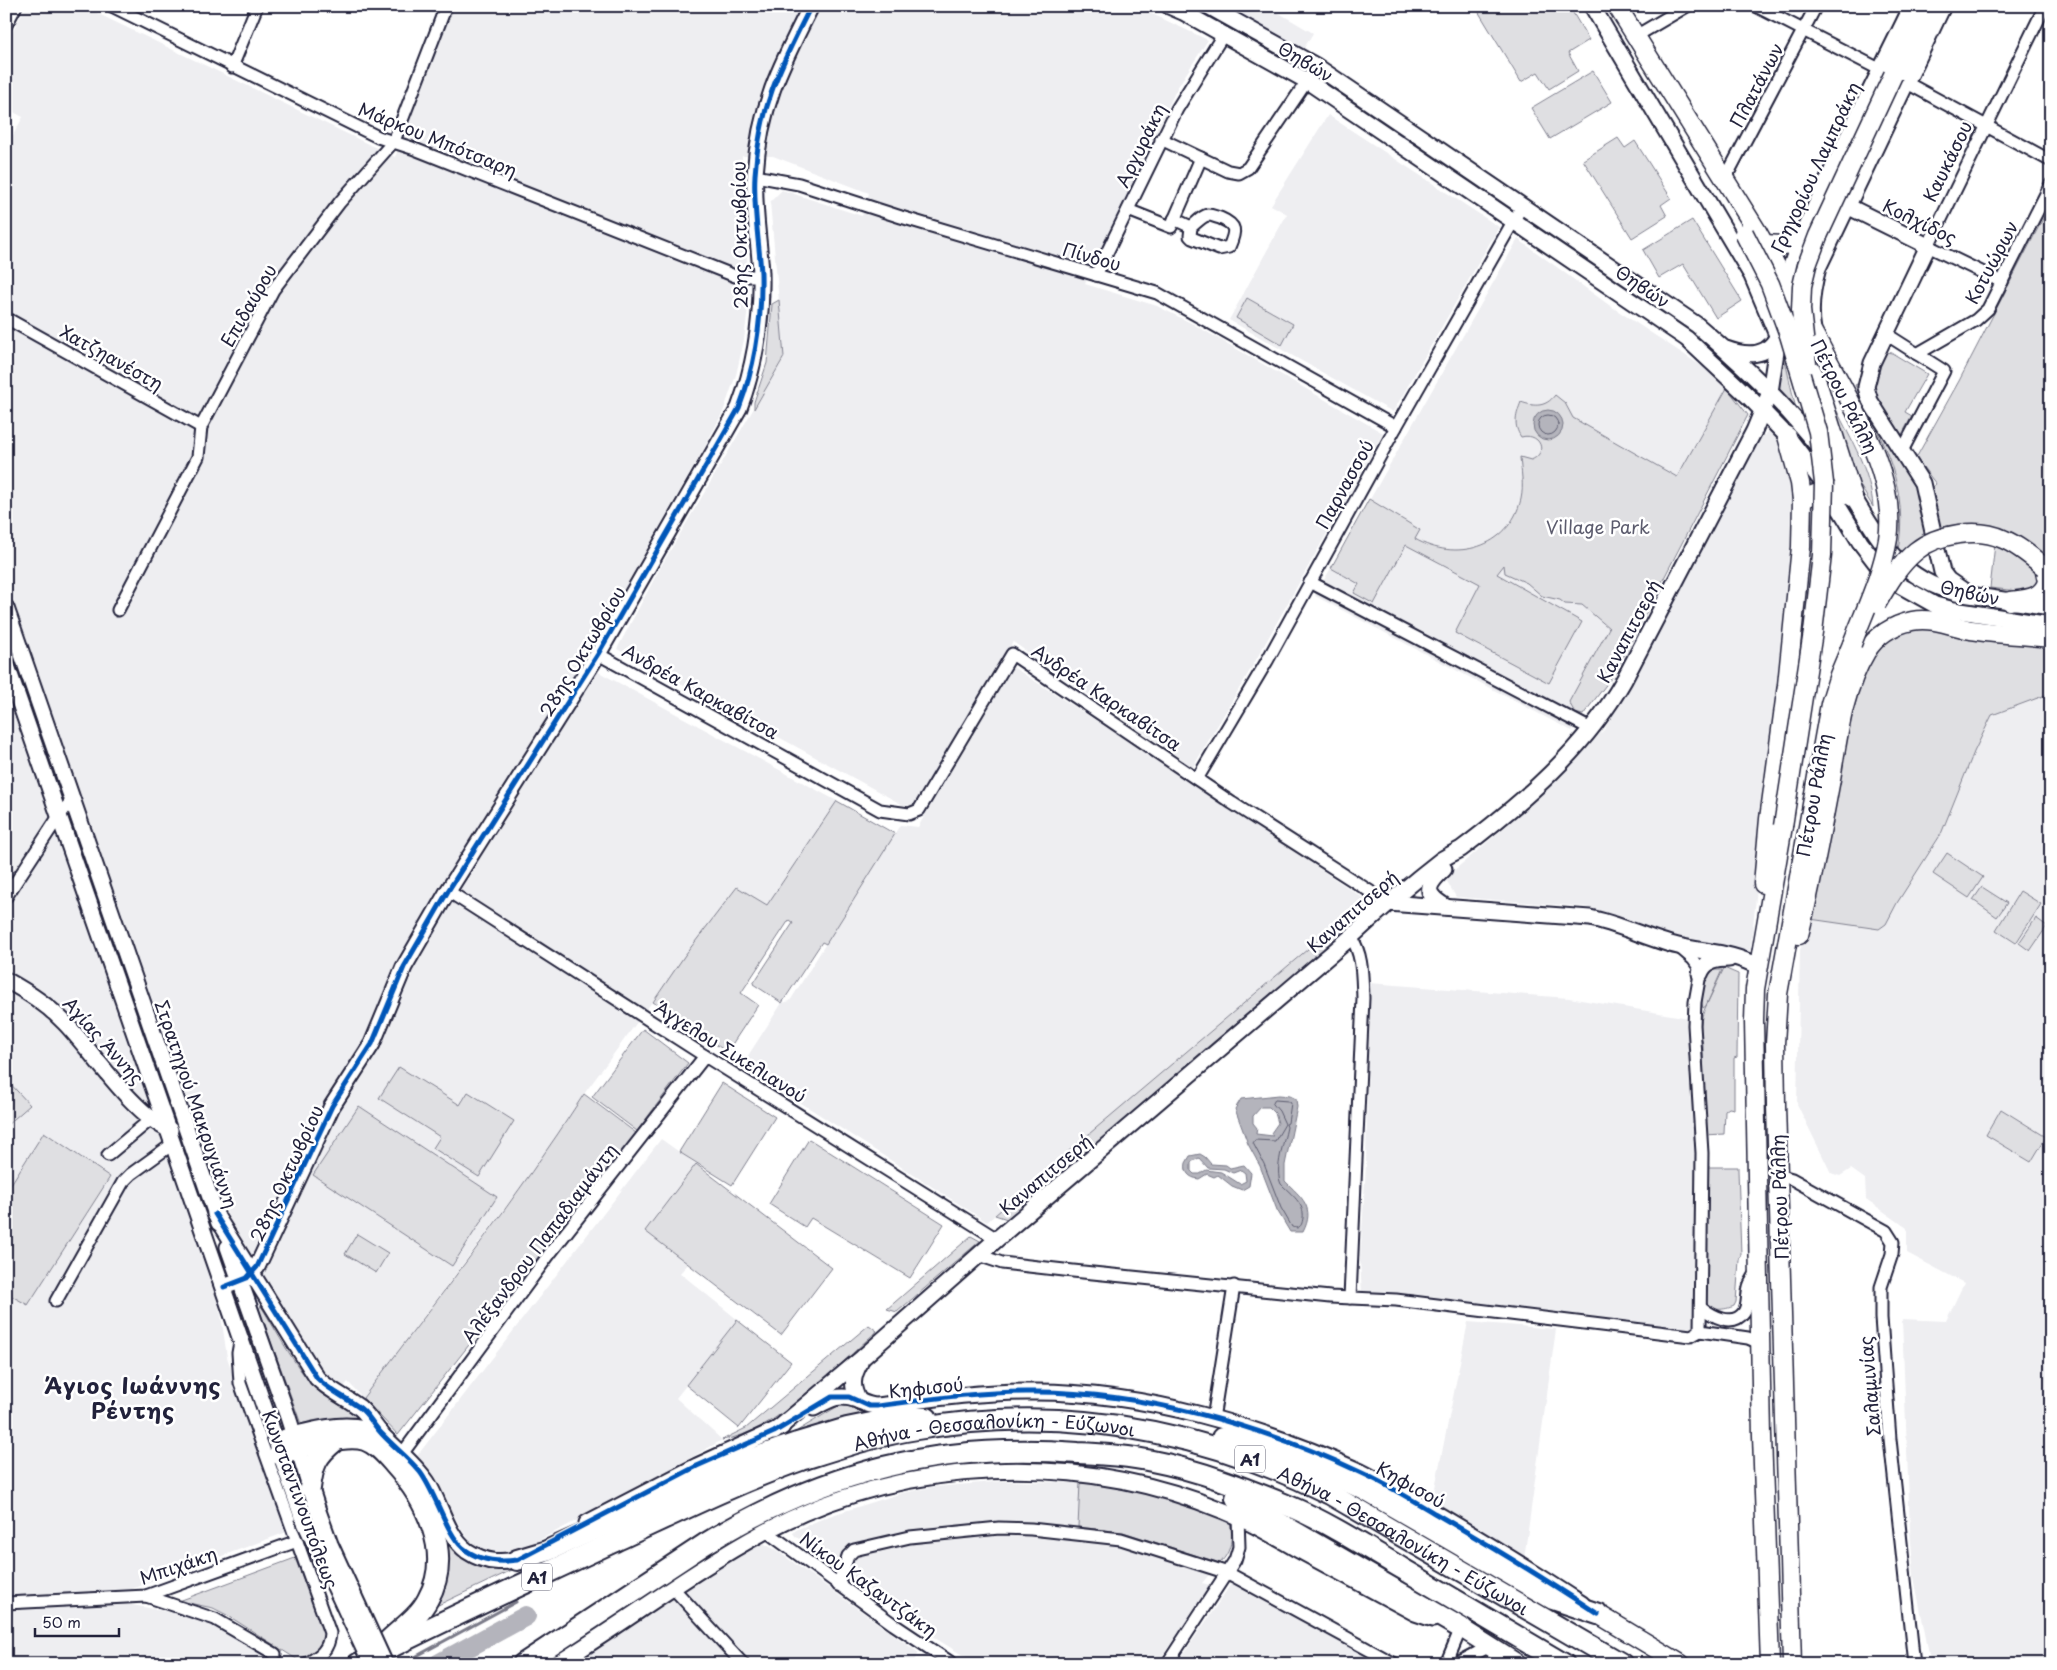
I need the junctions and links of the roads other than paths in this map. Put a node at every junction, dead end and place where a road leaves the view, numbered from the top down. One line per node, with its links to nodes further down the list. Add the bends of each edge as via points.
1 (16, 6): 18 (street)
2 (112, 6): 22 (street, Μάρκου Μπότσαρη)
3 (257, 6): 22 (street)
4 (446, 6): 27 (street, Επιδαύρου)
5 (811, 6): 30 (street, 28ης Οκτωβρίου, via 771,89 759,140)
6 (1169, 6): 20 (street, Θηβών)
7 (1208, 6): 34 (street, Θηβών, via 1316,66)
8 (1592, 6): 49 (street, via 1752,276)
9 (1604, 6): 57 (main road, Πέτρου Ράλλη, bridge, via 1744,233 1770,284)
10 (1617, 6): 21 (main road, Πέτρου Ράλλη)
11 (1687, 6): 21 (street)
12 (1756, 6): 19 (street)
13 (1816, 6): 19 (street, Πλατάνων)
14 (1912, 6): 23 (street, Γρηγορίου Λαμπράκη)
15 (1926, 6): 23 (main road)
16 (1943, 6): 23 (street, Γρηγορίου Λαμπράκη)
17 (2045, 6): 25 (street, Καυκάσου)
18 (6, 25)
19 (1804, 32): 23 (street); 31 (street, Πλατάνων)
20 (1223, 34): 24 (street, Θηβών); 26 (street, Αργυράκη)
21 (1636, 36): 31 (main road, Πέτρου Ράλλη)
22 (232, 67): 27 (street, Μάρκου Μπότσαρη, via 378,138)
23 (1894, 76): 25 (street); 33 (street, Γρηγορίου Λαμπράκη); 35 (street, Γρηγορίου Λαμπράκη); 57 (main road, bridge, via 1818,236 1805,272 1801,323)
24 (1307, 81): 28 (street, via 1248,168 1239,173 1228,171); 38 (street, Θηβών)
25 (1985, 126): 29 (street); 42 (street, Καυκάσου)
26 (1161, 139): 28 (street); 36 (street, Αργυράκη)
27 (394, 141): 44 (street, Μάρκου Μπότσαρη, via 735,276); 55 (street, Επιδαύρου, via 340,202 275,286)
28 (1201, 158): 37 (street)
29 (2051, 161)
30 (755, 176): 43 (street, Πίνδου, via 798,184); 44 (street, 28ης Οκτωβρίου)
31 (1725, 179): 41 (main road, Πέτρου Ράλλη)
32 (2051, 184): 45 (street, Κοτυώρων)
33 (1821, 193): 35 (street, Κολχίδος); 40 (street, Γρηγορίου Λαμπράκη)
34 (1522, 206): 38 (street, Παρνασσού); 51 (street, Θηβών, via 1697,325)
35 (1848, 206): 42 (street, Κολχίδος); 50 (street, Γρηγορίου Λαμπράκη, via 1813,284 1811,317)
36 (1128, 210): 37 (street, via 1171,227); 43 (street, Αργυράκη)
37 (1174, 219): 39 (street)
38 (1513, 221): 54 (street, Θηβών, via 1687,339); 56 (street, Παρνασσού)
39 (1191, 227)
40 (1799, 242): 41 (main road); 46 (street, Γρηγορίου Λαμπράκη)
41 (1764, 244): 46 (main road, Πέτρου Ράλλη)
42 (1928, 246): 45 (street, Κολχίδος); 48 (street, Καυκάσου)
43 (1096, 275): 56 (street, Πίνδου, via 1157,293)
44 (761, 276): 72 (street, 28ης Οκτωβρίου, via 756,346 739,408)
45 (2002, 282): 52 (street, Κοτυώρων, via 1983,316)
46 (1786, 286): 49 (street, Γρηγορίου Λαμπράκη); 50 (main road, Πέτρου Ράλλη); 61 (main road)
47 (6, 318): 55 (street, Χατζηανέστη)
48 (1886, 334): 52 (street); 59 (street, Καυκάσου, via 1866,387 1867,394)
49 (1778, 336): 51 (street, via 1770,348 1760,353 1745,354); 53 (street, Γρηγορίου Λαμπράκη)
50 (1817, 339): 71 (main road, Πέτρου Ράλλη, bridge, via 1876,457 1890,503 1883,560)
51 (1725, 349): 53 (street, Θηβών)
52 (1917, 354): 59 (street, via 1944,371)
53 (1770, 392): 54 (street, Γρηγορίου Λαμπράκη); 61 (street, Θηβών, via 1818,447)
54 (1763, 410): 58 (street, Θηβών); 74 (street, Καναπιτσερή, via 1635,660)
55 (201, 427): 68 (street, Επιδαύρου, via 198,458)
56 (1396, 428): 63 (street, Παρνασσού)
57 (1818, 432): 83 (main road, Πέτρου Ράλλη, bridge, via 1824,483 1822,555 1809,666)
58 (1787, 436): 60 (street, Θηβών); 62 (main road)
59 (1902, 451): 64 (street, Καυκάσου, via 1922,483 1944,576)
60 (1829, 491): 61 (main road); 62 (main road); 69 (street, Θηβών, via 1860,542 1876,563 1901,586 1934,605)
61 (1853, 497): 64 (street, Θηβών, via 1873,531 1912,573 1942,589)
62 (1802, 500): 83 (main road, via 1794,628 1764,864)
63 (1310, 582): 74 (street); 75 (street, Παρνασσού)
64 (1971, 596): 65 (street, Θηβών)
65 (2010, 601): 66 (street, Θηβών); 71 (main road, bridge, via 2036,597 2047,581 2044,567 2012,543 1994,535 1962,534 1931,542 1916,551 1897,571)
66 (2051, 607)
67 (6, 608): 76 (street, Στρατηγού Μακρυγιάννη)
68 (118, 610)
69 (2051, 624)
70 (2051, 638): 90 (main road, via 1972,630 1922,620 1903,623 1889,630 1867,651 1856,671 1843,714 1808,898)
71 (1852, 644): 90 (main road, Πέτρου Ράλλη, via 1834,689)
72 (598, 654): 75 (street, Ανδρέα Καρκαβίτσα, via 885,812 909,814 919,810 1012,654); 79 (street, 28ης Οκτωβρίου)
73 (6, 663): 77 (street, Στρατηγού Μακρυγιάννη)
74 (1591, 729): 78 (street, Καναπιτσερή, via 1536,786)
75 (1197, 779): 81 (street, Ανδρέα Καρκαβίτσα)
76 (72, 800): 77 (street); 93 (street, Στρατηγού Μακρυγιάννη)
77 (60, 816): 80 (street); 94 (street, Στρατηγού Μακρυγιάννη)
78 (1459, 850): 81 (street, Καναπιτσερή); 82 (street, via 1430,886 1432,897)
79 (448, 891): 91 (street, Άγγελου Σικελιανού); 100 (street, 28ης Οκτωβρίου, via 404,967 372,1044 332,1106 268,1245)
80 (6, 897)
81 (1388, 903): 82 (street); 84 (street, Καναπιτσερή)
82 (1448, 908): 85 (street, via 1590,918)
83 (1765, 935): 87 (main road, Πέτρου Ράλλη)
84 (1351, 937): 97 (street, Καναπιτσερή); 103 (street, via 1358,948 1363,998)
85 (1677, 946): 86 (street); 88 (street, via 1694,959)
86 (1743, 958): 87 (street); 88 (street, via 1712,961 1703,966)
87 (1760, 967): 99 (main road, Πέτρου Ράλλη, via 1754,1030)
88 (1700, 974): 105 (street, via 1694,1025 1702,1153)
89 (6, 980): 92 (street, Αγίας Άννης, via 46,1005 65,1023)
90 (1776, 1019): 96 (main road, Πέτρου Ράλλη)
91 (705, 1056): 97 (street, Άγγελου Σικελιανού); 118 (street, Αλέξανδρου Παπαδιαμάντη, via 551,1252)
92 (150, 1120): 94 (street, Αγίας Άννης); 95 (street)
93 (184, 1125): 94 (street); 100 (street, Στρατηγού Μακρυγιάννη, via 216,1214)
94 (172, 1136): 102 (street, Στρατηγού Μακρυγιάννη); 104 (street, via 124,1182)
95 (108, 1155)
96 (1778, 1175): 149 (main road, Πέτρου Ράλλη); 150 (street, Σαλαμινίας, via 1792,1179 1886,1231 1893,1242 1881,1287 1881,1318)
97 (997, 1239): 98 (street, Καναπιτσερή)
98 (978, 1255): 101 (street, via 1002,1263); 109 (street, Καναπιτσερή)
99 (1760, 1267): 105 (street, via 1749,1285 1745,1310 1739,1317 1718,1318); 108 (main road, Πέτρου Ράλλη)
100 (247, 1277): 102 (street); 115 (street, via 316,1378 363,1411); 117 (street, Στρατηγού Μακρυγιάννη)
101 (1234, 1286): 103 (street); 111 (street)
102 (224, 1287): 107 (street, Στρατηγού Μακρυγιάννη)
103 (1350, 1298): 106 (street, via 1452,1306 1691,1336)
104 (56, 1301)
105 (1701, 1307): 106 (street)
106 (1700, 1331): 108 (street, via 1748,1338)
107 (240, 1335): 117 (street, Στρατηγού Μακρυγιάννη); 123 (street, Κωνσταντινουπόλεως, via 240,1383)
108 (1762, 1344): 136 (main road, Πέτρου Ράλλη)
109 (862, 1358): 110 (street, via 852,1386); 114 (street, Καναπιτσερή)
110 (859, 1401): 111 (street, Κηφισού, via 877,1406 996,1394 1066,1393 1145,1403); 114 (street, Κηφισού, via 844,1396 832,1398)
111 (1213, 1419): 130 (street, Κηφισού, via 1308,1450 1375,1479 1414,1499)
112 (973, 1421): 113 (highway, Αθήνα - Θεσσαλονίκη - Εύζωνοι / Α1, via 1065,1422); 124 (highway, via 896,1418 797,1443 746,1461 546,1551); 134 (highway, Αθήνα - Θεσσαλονίκη - Εύζωνοι / Α1, via 914,1429 854,1444 766,1474 528,1582)
113 (1155, 1431): 130 (highway, via 1254,1445 1312,1465 1365,1490 1553,1599); 147 (highway, Αθήνα - Θεσσαλονίκη - Εύζωνοι / Α1, via 1217,1447 1303,1480 1392,1528)
114 (774, 1432): 124 (street, Κηφισού, via 697,1466)
115 (381, 1433): 117 (street, via 367,1427 314,1429); 118 (street)
116 (335, 1441): 117 (highway); 120 (highway, via 313,1466); 134 (highway, via 346,1438 364,1440 379,1449 411,1484 428,1513 434,1533 437,1570 428,1599)
117 (286, 1444): 120 (street, Στρατηγού Μακρυγιάννη); 134 (street, Στρατηγού Μακρυγιάννη, bridge, via 302,1516)
118 (402, 1454): 124 (street, via 427,1482 461,1546 488,1560)
119 (1179, 1467): 131 (highway, via 1260,1510); 138 (highway, Αθήνα - Θεσσαλονίκη - Εύζωνοι / Α1, via 1121,1456 1041,1450 958,1453 918,1458 863,1472 787,1500 734,1527); 146 (highway, Αθήνα - Θεσσαλονίκη - Εύζωνοι / Α1, via 1235,1485 1307,1515)
120 (310, 1488): 134 (street, Στρατηγού Μακρυγιάννη, bridge)
121 (1238, 1517): 122 (street, via 1182,1495 1121,1479 1015,1470 939,1476 897,1484 829,1504); 125 (street, via 1238,1553); 131 (street, via 1415,1613)
122 (766, 1531): 126 (street, Νίκου Καζαντζάκη); 127 (street)
123 (297, 1541): 128 (street, Μπιχάκη); 137 (street, Κωνσταντινουπόλεως, via 330,1633 327,1648)
124 (517, 1560)
125 (1228, 1572): 126 (street, via 1121,1539 999,1528 925,1535 858,1548 848,1556); 141 (street); 142 (street)
126 (838, 1585): 135 (street, Νίκου Καζαντζάκη)
127 (672, 1588): 139 (street); 140 (street)
128 (146, 1596): 129 (street, Μπιχάκη); 133 (street, via 215,1619)
129 (6, 1603)
130 (1598, 1614): 148 (main road, Κηφισού)
131 (1461, 1628): 132 (main road); 143 (street)
132 (1490, 1646): 144 (street); 145 (main road)
133 (275, 1654)
134 (372, 1662)
135 (944, 1662)
136 (1769, 1663)
137 (306, 1664)
138 (522, 1664)
139 (558, 1664)
140 (742, 1664)
141 (1167, 1664)
142 (1395, 1664)
143 (1446, 1664)
144 (1456, 1664)
145 (1518, 1664)
146 (1564, 1664)
147 (1622, 1664)
148 (1681, 1664)
149 (1792, 1664)
150 (1914, 1664)

